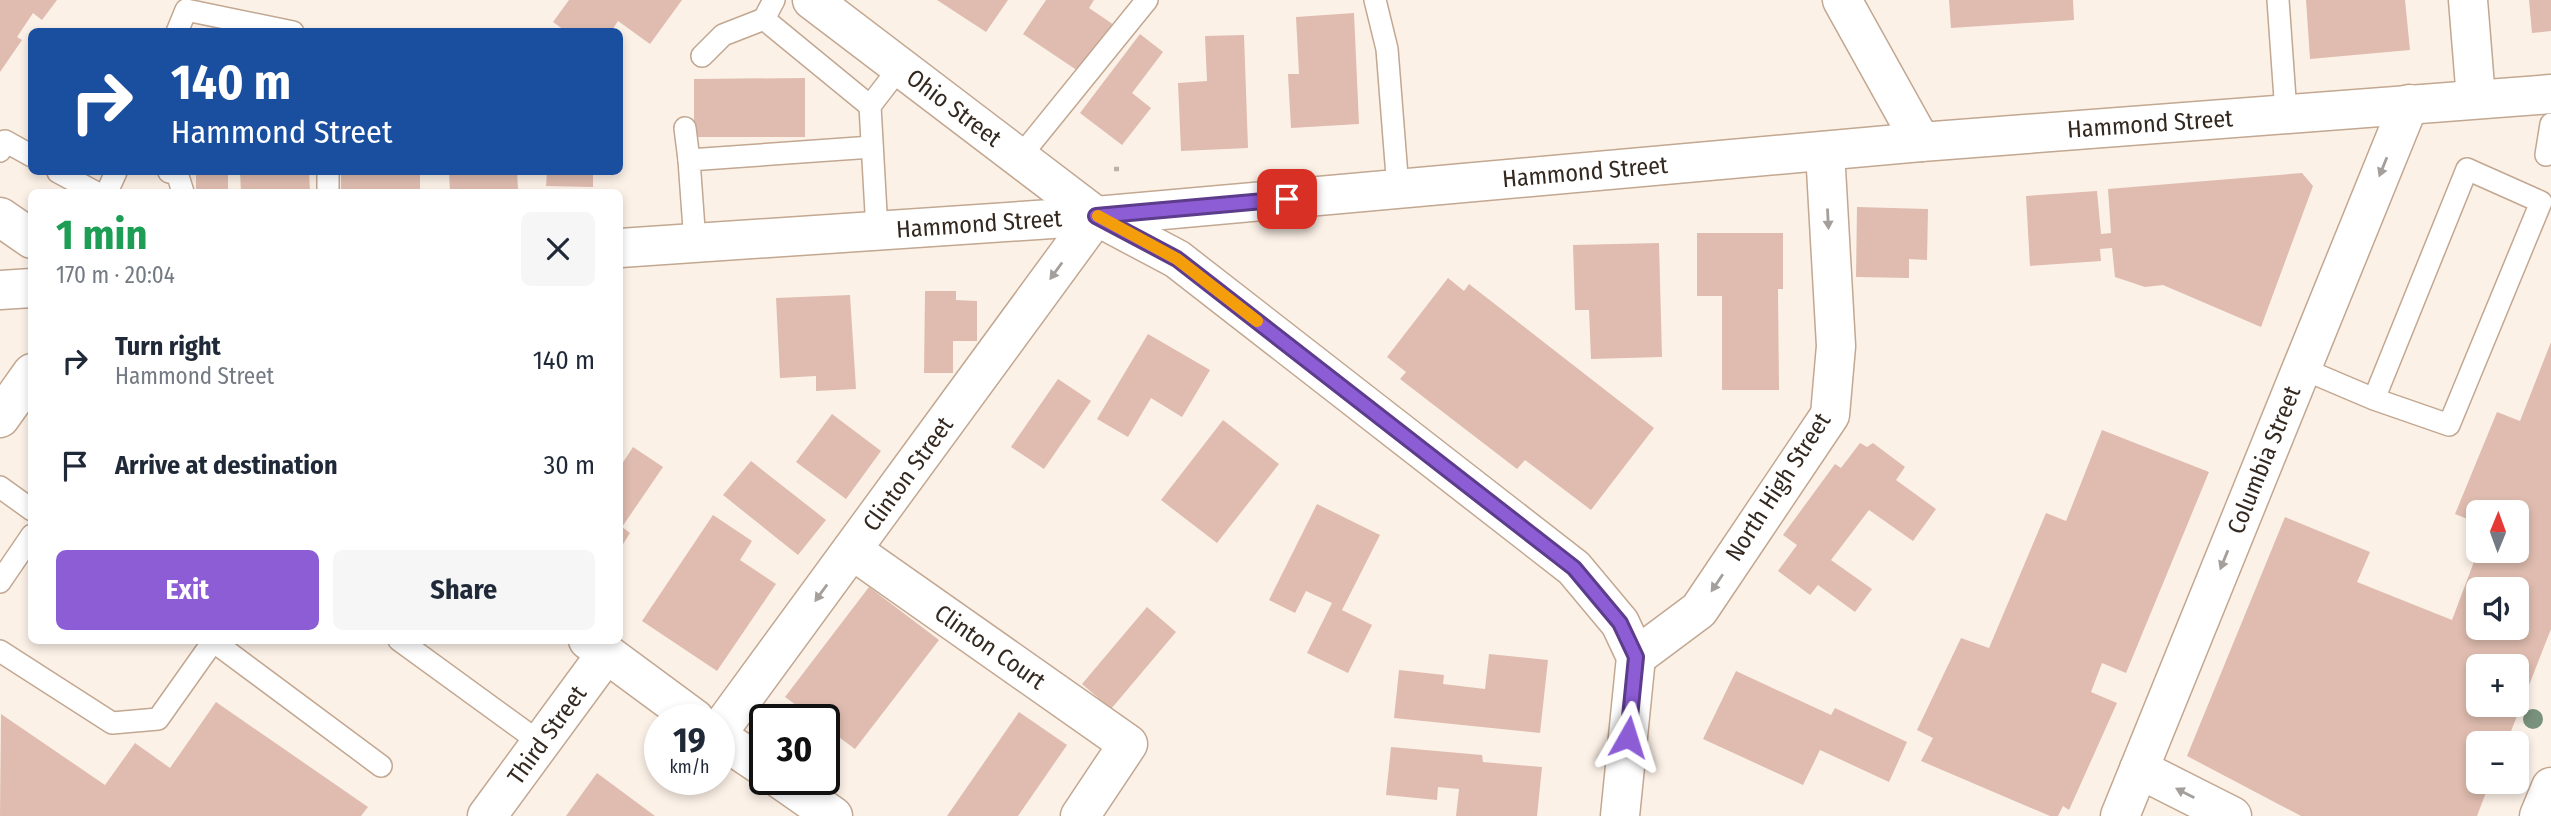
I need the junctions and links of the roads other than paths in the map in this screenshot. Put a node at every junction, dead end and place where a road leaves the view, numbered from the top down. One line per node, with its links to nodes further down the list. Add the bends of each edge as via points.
1 (774, 0): 8 (lane)
2 (812, 0): 12 (street, Ohio Street)
3 (1147, 0): 26 (lane)
4 (1375, 0): 30 (lane, via 1387,49)
5 (1842, 0): 20 (street)
6 (2278, 0): 17 (lane)
7 (2468, 0): 14 (street)
8 (764, 19): 11 (lane, via 723,35); 16 (lane)
9 (179, 28): 10 (lane, via 186,10)
10 (274, 28)
11 (702, 56)
12 (900, 67): 16 (lane); 26 (street, Ohio Street)
13 (2551, 93): 14 (street, Hammond Street)
14 (2476, 99): 15 (street, Hammond Street)
15 (2409, 104): 17 (street, Hammond Street); 39 (street, Columbia Street, one-way to 39)
16 (870, 106): 21 (lane)
17 (2286, 113): 20 (street, Hammond Street)
18 (2551, 124): 25 (lane)
19 (685, 128): 27 (lane)
20 (1920, 142): 23 (street, Hammond Street)
21 (872, 147): 27 (lane); 33 (lane)
22 (0, 151): 24 (lane, via 5,141)
23 (1825, 151): 30 (street, Hammond Street); 53 (street, North High Street, one-way to 53, via 1836,346 1830,415 1699,610)
24 (28, 154)
25 (2546, 155)
26 (1019, 158): 31 (street, Ohio Street)
27 (689, 160): 35 (lane)
28 (64, 175): 29 (lane)
29 (89, 189)
30 (1398, 189): 31 (street, Hammond Street)
31 (1096, 216): 33 (street, Hammond Street); 46 (street, Clinton Street, one-way to 46); 53 (street, Ohio Street, via 1177,259 1574,568 1620,623)
32 (0, 217): 34 (street)
33 (877, 231): 35 (street, Hammond Street)
34 (28, 236)
35 (695, 243): 36 (street, Hammond Street)
36 (623, 248)
37 (28, 288): 38 (street)
38 (0, 290)
39 (2301, 368): 41 (lane); 58 (street, Columbia Street, one-way to 58)
40 (28, 379): 42 (street)
41 (2374, 399): 41 (lane, via 2449,425 2541,202 2467,169)
42 (0, 418)
43 (0, 487): 44 (lane)
44 (28, 507)
45 (28, 541): 47 (lane)
46 (852, 550): 55 (street, Clinton Street, one-way to 55); 63 (street, Clinton Court, via 1128,744)
47 (0, 582)
48 (212, 644): 52 (lane, via 158,719 112,723)
49 (218, 644): 57 (lane)
50 (404, 644): 56 (lane)
51 (597, 647): 54 (street); 56 (street, Third Street)
52 (0, 651)
53 (1636, 657): 64 (street)
54 (675, 704)
55 (735, 709)
56 (542, 744): 61 (street, Third Street)
57 (381, 766)
58 (2139, 769): 65 (street, Columbia Street); 66 (street, one-way to 58)
59 (2551, 787): 67 (street)
60 (803, 795): 62 (street)
61 (487, 816)
62 (833, 816)
63 (1080, 816)
64 (1620, 816)
65 (2120, 816)
66 (2232, 816)
67 (2539, 816)

